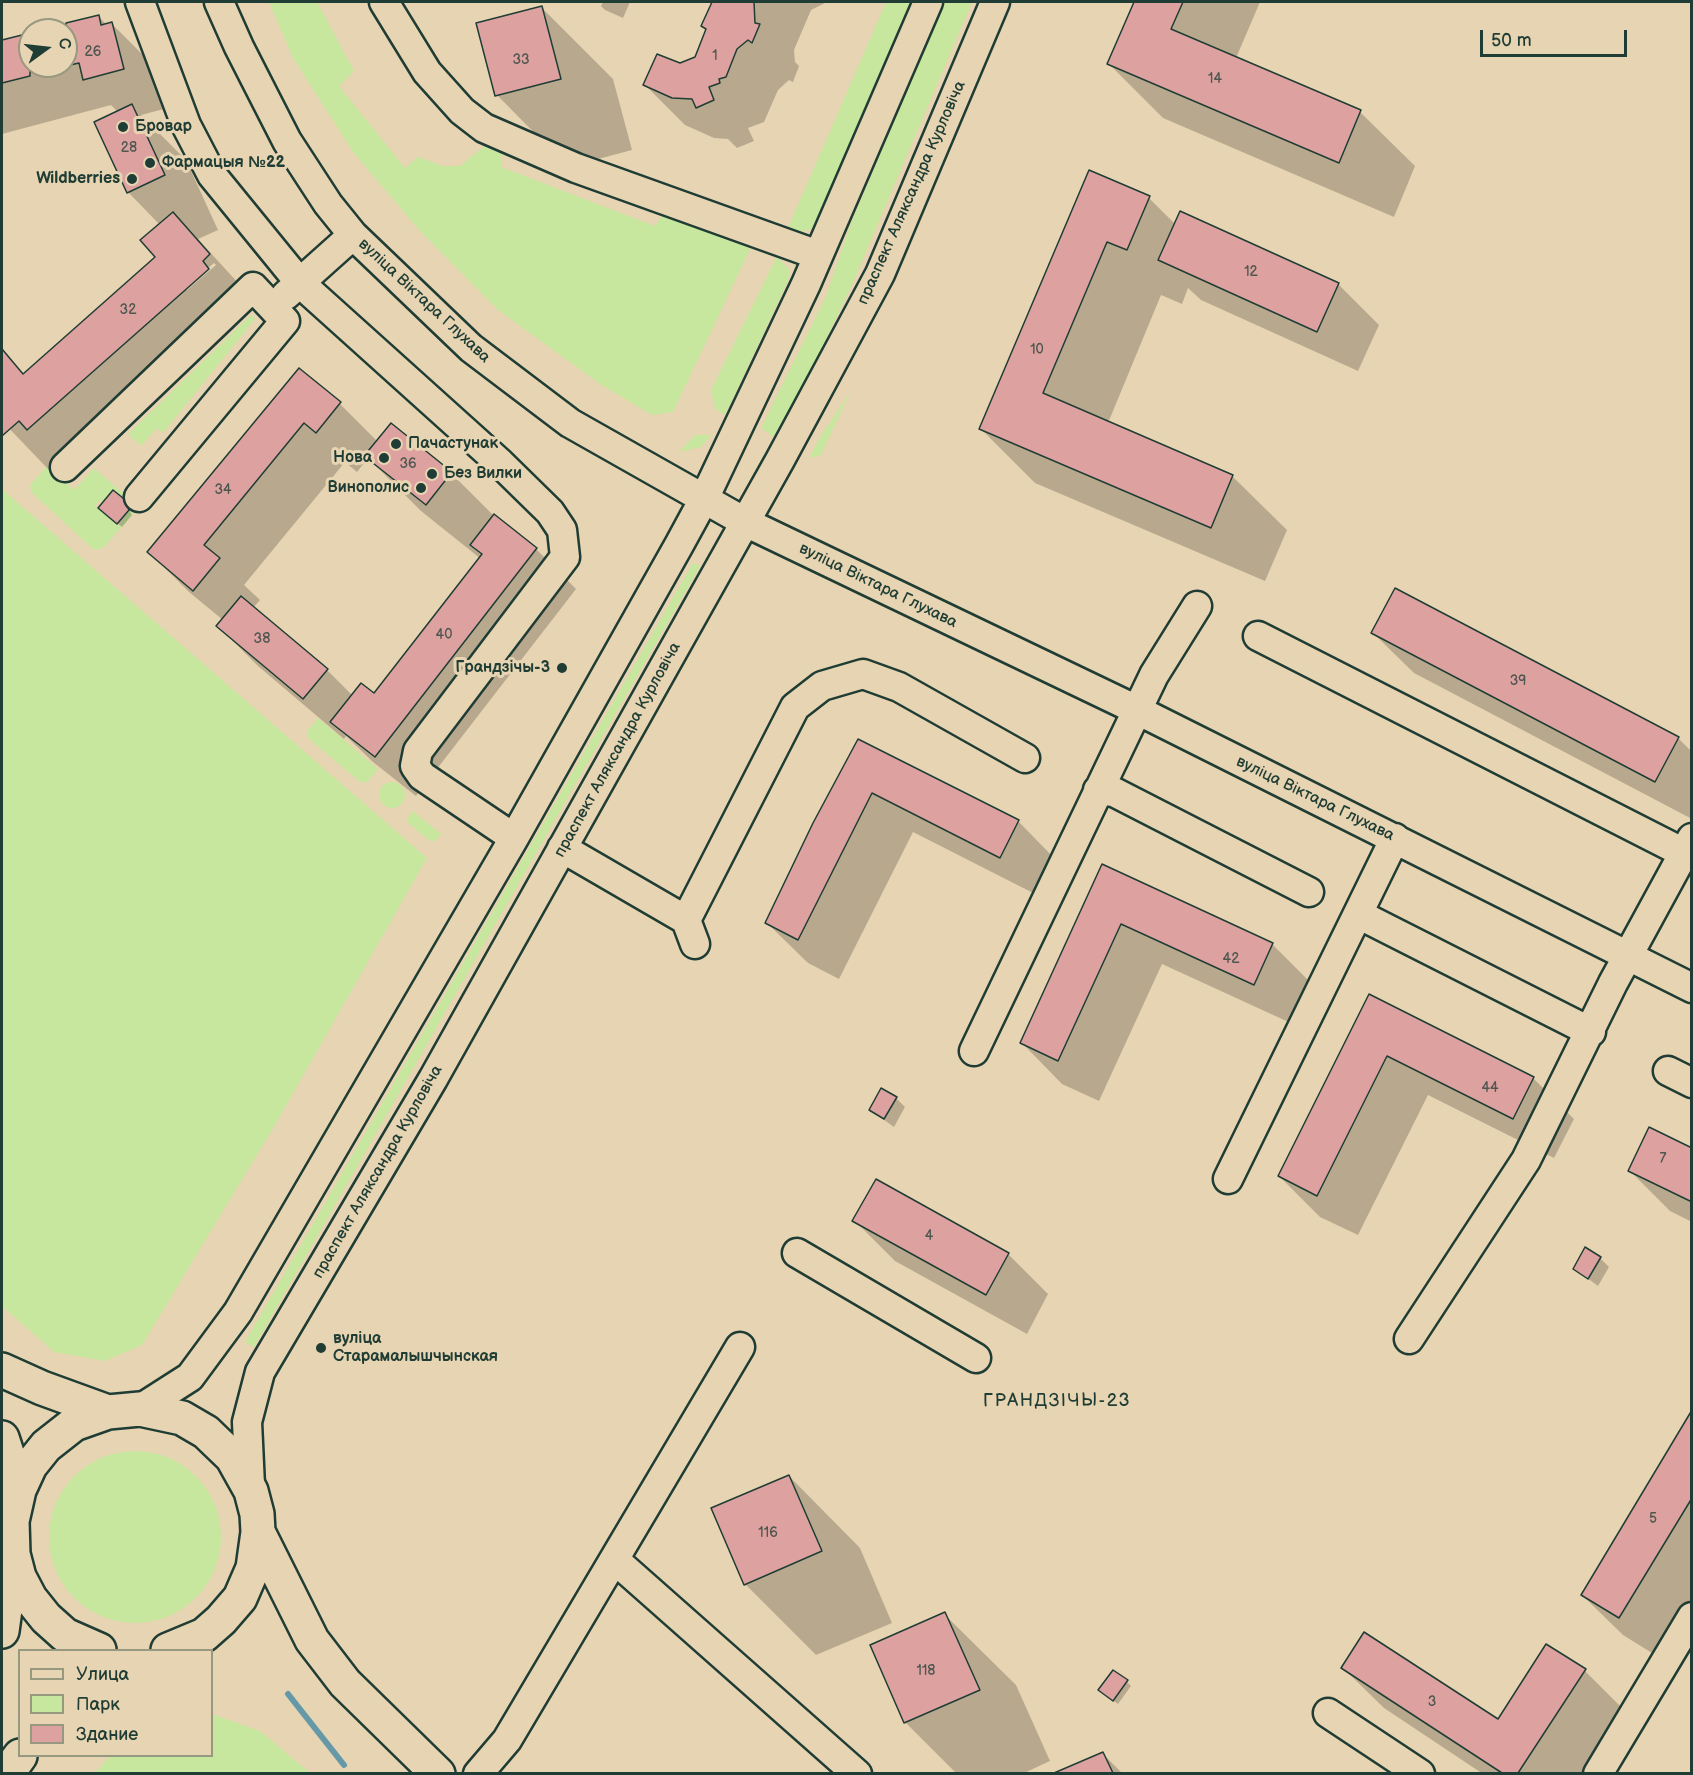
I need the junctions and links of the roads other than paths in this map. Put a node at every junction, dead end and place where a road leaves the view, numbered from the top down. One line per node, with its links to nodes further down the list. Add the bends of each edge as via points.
1 (140, 2): 8 (street, via 186,125 212,175)
2 (219, 2): 6 (street, вуліца Віктара Глухава, via 287,141)
3 (384, 2): 7 (street, via 428,72 462,111 484,128 576,168)
4 (928, 2): 7 (street)
5 (995, 2): 13 (street, праспект Аляксандра Курловіча, via 880,274)
6 (352, 235): 8 (street); 12 (street, вуліца Віктара Глухава, via 471,348 570,423)
7 (818, 255): 12 (street)
8 (300, 283): 9 (street); 19 (street, via 500,463 550,512 562,530 565,557 418,751 416,766 422,776)
9 (274, 307): 10 (street, via 253,287); 11 (street, via 285,321)
10 (65, 467)
11 (139, 497)
12 (704, 500): 13 (street, вуліца Віктара Глухава); 19 (street)
13 (745, 522): 16 (street, вуліца Віктара Глухава); 22 (street, праспект Аляксандра Курловіча)
14 (1197, 606): 16 (street)
15 (1258, 636): 21 (street)
16 (1137, 710): 18 (street); 20 (street, вуліца Віктара Глухава)
17 (1025, 758): 22 (street, via 899,687 863,674 822,686 795,707 691,932)
18 (1098, 790): 23 (street, via 1114,792); 28 (street)
19 (514, 838): 35 (street, via 228,1327 190,1377)
20 (1395, 838): 24 (street); 25 (street, вуліца Віктара Глухава)
21 (1688, 845): 25 (street)
22 (562, 848): 39 (street, праспект Аляксандра Курловіча, via 433,1079 260,1372 247,1422)
23 (1309, 892)
24 (1358, 914): 27 (street); 29 (street)
25 (1630, 956): 26 (street, вуліца Віктара Глухава); 27 (street)
26 (1692, 988)
27 (1591, 1032): 31 (street, via 1526,1160)
28 (974, 1051)
29 (1228, 1179)
30 (797, 1253): 33 (street)
31 (1409, 1339)
32 (740, 1347): 42 (street)
33 (976, 1359)
34 (2, 1370): 36 (main road)
35 (140, 1409): 36 (main road); 39 (main road, via 182,1418 206,1432 232,1457)
36 (108, 1412): 38 (main road, via 74,1424 46,1446 30,1466)
37 (2, 1438): 38 (main road)
38 (19, 1490): 41 (main road, via 12,1521)
39 (251, 1491): 40 (main road)
40 (258, 1532): 46 (main road, via 253,1568 240,1598 204,1635); 50 (main road, via 312,1640 345,1683)
41 (13, 1554): 44 (main road); 45 (main road, via 30,1598 46,1618 65,1635)
42 (615, 1560): 51 (street, via 507,1740); 52 (street)
43 (1692, 1617): 54 (street)
44 (2, 1631)
45 (97, 1649)
46 (171, 1649)
47 (1328, 1713): 53 (street)
48 (19, 1757): 49 (main road)
49 (7, 1773)
50 (438, 1773)
51 (478, 1773)
52 (857, 1773)
53 (1420, 1773)
54 (1598, 1773)

